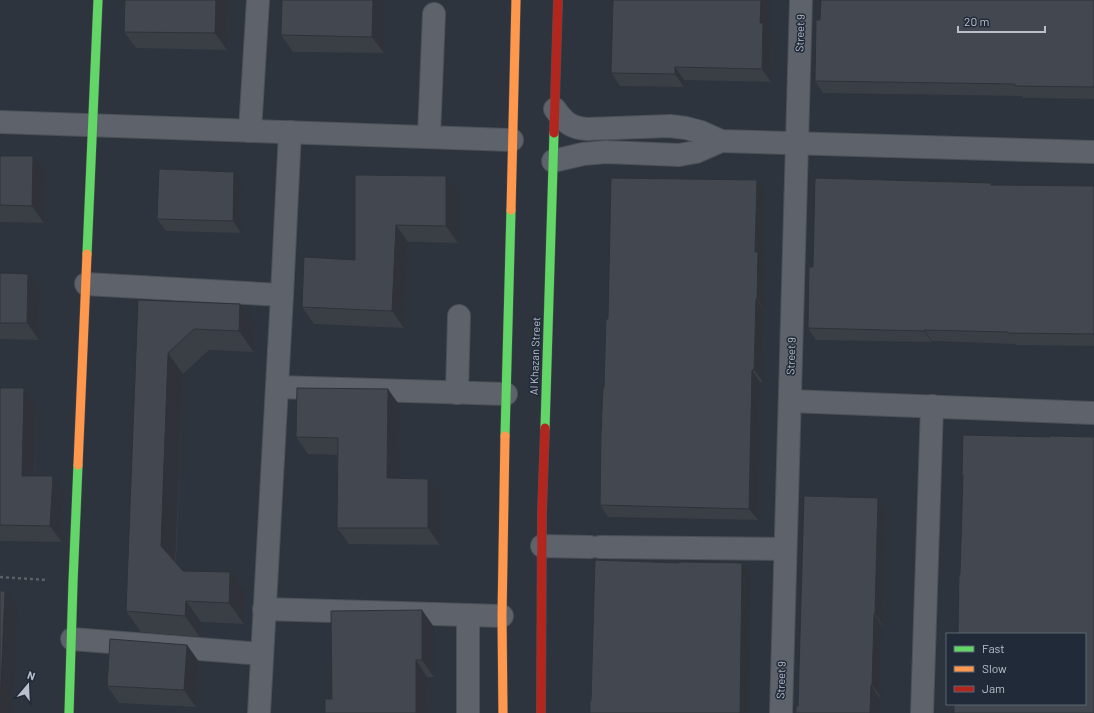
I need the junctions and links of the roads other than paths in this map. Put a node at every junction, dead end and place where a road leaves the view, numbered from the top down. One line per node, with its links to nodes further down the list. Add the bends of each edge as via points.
1 (98, 0): 9 (main road)
2 (258, 0): 10 (street)
3 (516, 0): 13 (main road)
4 (558, 0): 7 (main road, Al Khazan Street)
5 (801, 0): 15 (street, Street 9)
6 (434, 14): 12 (street)
7 (555, 109): 14 (street, via 563,120 575,128 670,126 700,132); 17 (main road, Al Khazan Street)
8 (0, 122): 9 (street)
9 (92, 126): 10 (street); 18 (main road)
10 (250, 131): 11 (street)
11 (290, 132): 12 (street); 19 (street)
12 (429, 136): 13 (street)
13 (512, 140): 23 (main road)
14 (721, 141): 15 (street); 17 (street, via 696,152 679,155 606,152)
15 (797, 143): 16 (street); 24 (street, Street 9)
16 (1094, 152)
17 (553, 161): 27 (main road, Al Khazan Street)
18 (86, 284): 19 (street); 32 (main road)
19 (282, 295): 21 (street)
20 (459, 316): 22 (street)
21 (276, 387): 22 (street); 29 (street)
22 (457, 393): 23 (street)
23 (506, 394): 31 (main road)
24 (790, 401): 25 (street); 28 (street, Street 9)
25 (932, 406): 26 (street); 40 (street)
26 (1094, 412)
27 (542, 546): 28 (street); 38 (main road, Al Khazan Street)
28 (785, 550): 39 (street, Street 9)
29 (264, 609): 30 (street); 33 (street)
30 (468, 615): 31 (street); 36 (street)
31 (502, 616): 37 (main road)
32 (72, 639): 33 (street); 34 (main road)
33 (262, 654): 35 (street)
34 (69, 713)
35 (258, 713)
36 (468, 713)
37 (503, 713)
38 (541, 713)
39 (780, 713)
40 (922, 713)

